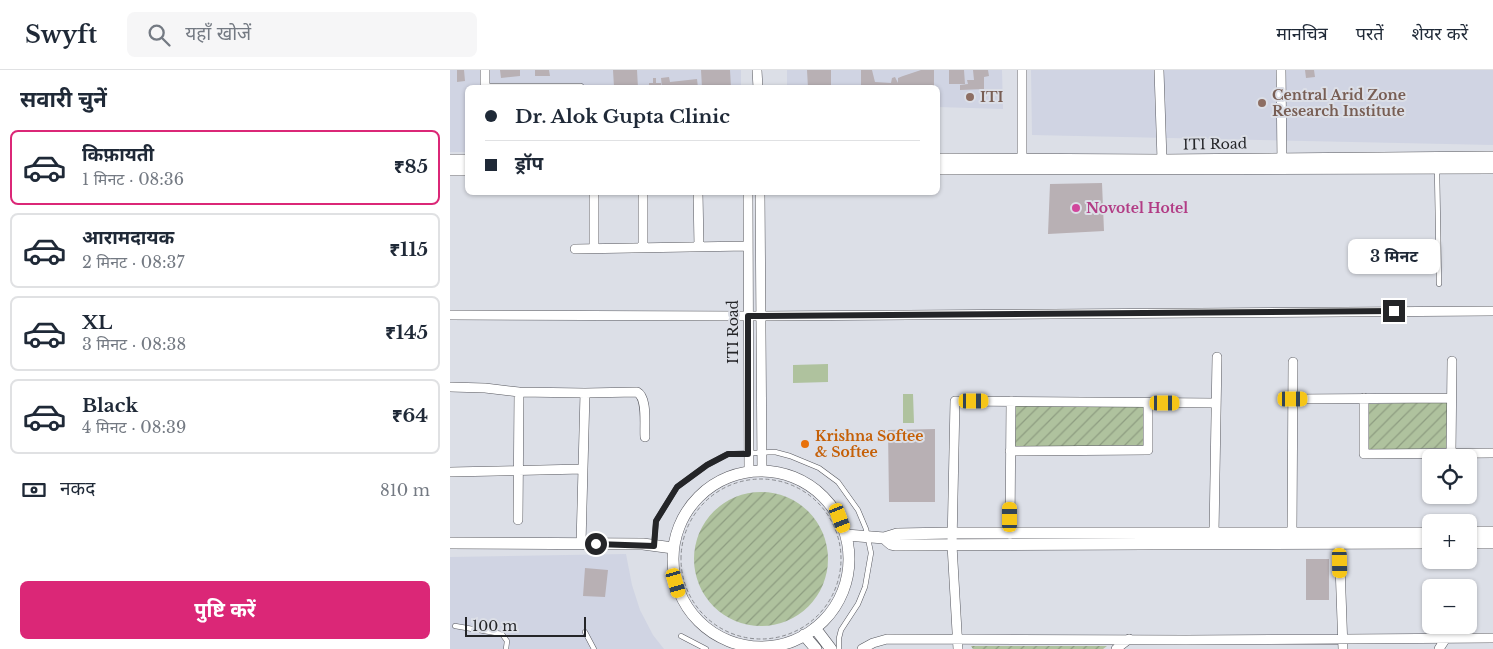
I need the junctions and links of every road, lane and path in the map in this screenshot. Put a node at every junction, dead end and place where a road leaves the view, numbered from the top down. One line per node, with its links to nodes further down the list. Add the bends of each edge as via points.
1 (485, 70): 6 (street)
2 (758, 70): 7 (street)
3 (1022, 70): 12 (street)
4 (1159, 70): 13 (street)
5 (1281, 70): 14 (street)
6 (485, 85)
7 (758, 85)
8 (1493, 157): 14 (street, ITI Road)
9 (940, 159): 12 (street, ITI Road)
10 (450, 160): 11 (street)
11 (465, 160)
12 (1022, 160): 13 (street, ITI Road)
13 (1162, 160): 14 (street, ITI Road)
14 (1282, 163): 15 (street, ITI Road); 17 (street, ITI Road)
15 (1437, 168): 16 (street, ITI Road); 30 (lane)
16 (1493, 168)
17 (940, 169)
18 (450, 170): 19 (street)
19 (465, 170)
20 (594, 195): 26 (street)
21 (642, 195): 27 (street)
22 (698, 195): 28 (street)
23 (748, 195): 25 (street, ITI Road)
24 (760, 195): 33 (street, ITI Road)
25 (748, 246): 28 (street); 34 (street, ITI Road)
26 (594, 248): 27 (street); 29 (street)
27 (643, 248): 28 (street)
28 (699, 248)
29 (575, 249)
30 (1439, 284)
31 (1493, 311): 33 (street)
32 (450, 315): 34 (street)
33 (761, 315): 34 (street); 50 (street, ITI Road)
34 (748, 316): 54 (street, ITI Road)
35 (1217, 357): 46 (street)
36 (1452, 361): 42 (street)
37 (1294, 362): 43 (street)
38 (450, 387): 39 (street)
39 (518, 392): 40 (street); 56 (street)
40 (585, 393): 47 (street, via 641,394); 55 (street)
41 (1364, 398): 42 (street); 43 (street); 51 (street, via 1364,454)
42 (1451, 398): 48 (street)
43 (1293, 399): 65 (street)
44 (1011, 401): 45 (street); 49 (street); 70 (street, via 955,401)
45 (1148, 402): 46 (street); 49 (street, via 1148,450)
46 (1216, 403): 64 (street)
47 (645, 437)
48 (1451, 449)
49 (1010, 451): 66 (street)
50 (763, 452): 54 (lane); 57 (street, ITI Road); 69 (lane, via 775,452 810,464 838,482 858,510)
51 (1422, 453)
52 (1477, 453): 53 (street)
53 (1493, 453)
54 (748, 454): 58 (street, ITI Road); 77 (lane, via 728,454 677,487 656,521)
55 (583, 469): 56 (street); 76 (street)
56 (519, 470): 59 (street); 61 (street)
57 (762, 470): 58 (street); 68 (street, via 800,479 826,499 840,518)
58 (749, 471): 78 (street, via 714,483 696,499 679,525)
59 (450, 472)
60 (702, 504): 60 (path, via 732,483 762,478 796,486 820,504 833,522 841,553 837,584 823,609 804,626 773,638 740,636 723,630 708,619 687,591 681,570 680,549 686,528)
61 (518, 520)
62 (1477, 532): 63 (street)
63 (1493, 532)
64 (1214, 533): 65 (street); 66 (street)
65 (1292, 533): 71 (street)
66 (1010, 534): 70 (street)
67 (1422, 534): 71 (street)
68 (846, 535): 69 (street); 80 (street, via 849,553 844,587 829,614)
69 (869, 537): 70 (street, via 884,538 896,545); 97 (lane, via 871,553 865,587 842,630)
70 (952, 539): 71 (street); 84 (street)
71 (1339, 539): 73 (street); 88 (street)
72 (450, 543): 76 (street)
73 (1422, 543)
74 (1477, 543): 75 (street)
75 (1493, 543)
76 (581, 544): 77 (street)
77 (654, 546): 78 (street)
78 (673, 548): 89 (street, via 673,572 679,594 702,625)
79 (455, 626): 92 (lane, via 502,634)
80 (815, 628): 82 (street); 96 (street)
81 (585, 632): 93 (lane)
82 (804, 634): 91 (street, via 792,641 761,647); 95 (street)
83 (681, 636): 94 (lane)
84 (957, 638): 87 (street); 98 (street, via 887,639); 99 (street)
85 (1446, 638): 86 (street); 88 (street); 102 (street)
86 (1493, 638)
87 (1129, 639): 90 (street); 100 (street)
88 (1341, 639): 90 (street); 101 (street)
89 (725, 644): 91 (street)
90 (1186, 644)
91 (737, 646)
92 (508, 649)
93 (594, 649)
94 (706, 649)
95 (816, 649)
96 (831, 649)
97 (839, 649)
98 (862, 649)
99 (958, 649)
100 (1116, 649)
101 (1343, 649)
102 (1439, 649)

